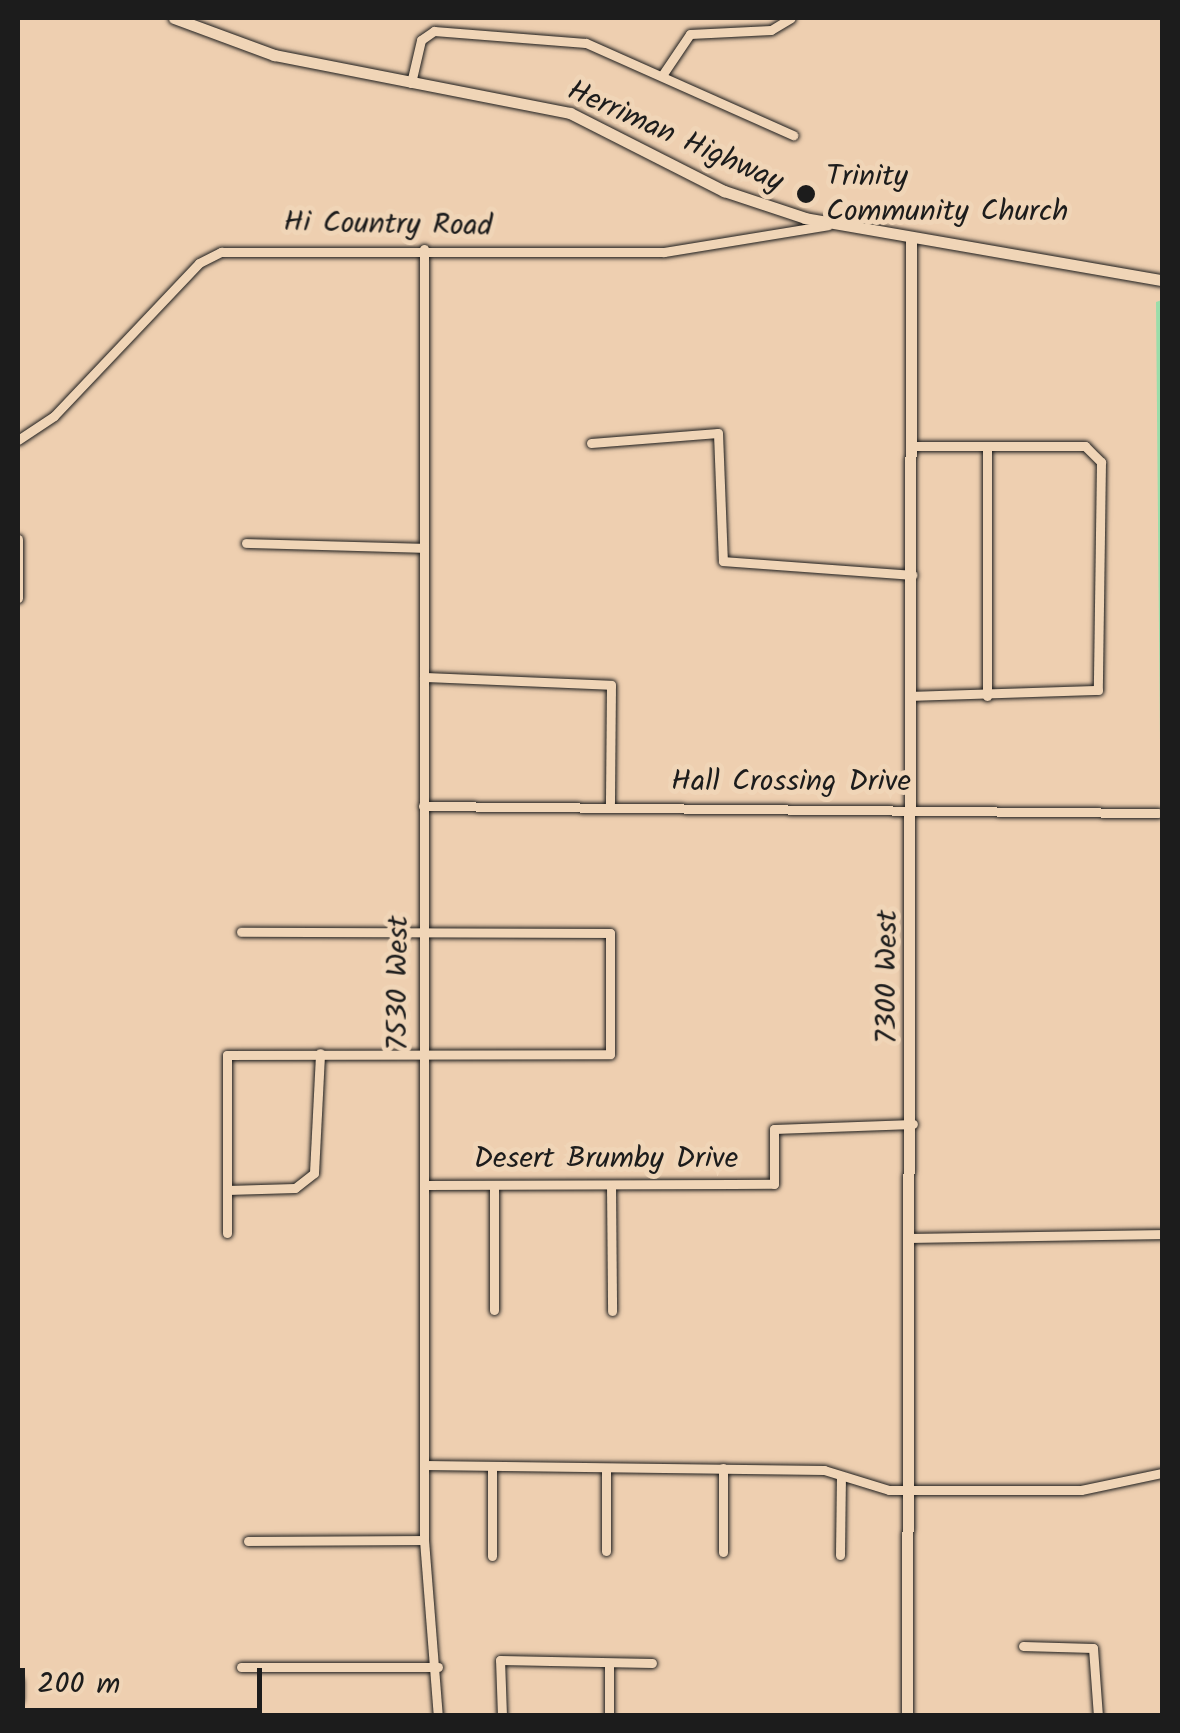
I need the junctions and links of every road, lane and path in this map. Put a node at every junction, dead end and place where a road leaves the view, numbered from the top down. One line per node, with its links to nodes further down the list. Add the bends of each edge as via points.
1 (174, 18): 4 (street, Herriman Highway, via 257,50)
2 (792, 18): 3 (street, via 771,30 690,34)
3 (663, 74): 4 (street, via 597,44 434,31 421,40); 5 (street)
4 (412, 83): 6 (street, Herriman Highway, via 578,116 724,191)
5 (792, 135)
6 (831, 224): 7 (street, Herriman Highway); 8 (street, Hi Country Road, via 664,252)
7 (911, 238): 9 (street, Herriman Highway); 12 (street, 7300 West)
8 (424, 249): 10 (street, Hi Country Road, via 221,252 185,276 54,416); 16 (street, 7530 West)
9 (1162, 280)
10 (18, 440)
11 (591, 443): 17 (street, via 718,433 724,561)
12 (912, 446): 13 (street); 17 (street, 7300 West)
13 (987, 446): 21 (street); 21 (street, via 1096,450 1098,690)
14 (18, 539): 18 (street)
15 (246, 542): 16 (street)
16 (424, 548): 19 (street, 7530 West)
17 (912, 575): 20 (street, 7300 West)
18 (18, 598)
19 (424, 676): 22 (street, 7530 West); 23 (street, via 611,685)
20 (912, 696): 21 (street); 24 (street, 7300 West)
21 (987, 696)
22 (423, 806): 23 (street, Hall Crossing Drive); 27 (street, 7530 West)
23 (610, 806): 24 (street, Hall Crossing Drive)
24 (914, 807): 25 (street, Hall Crossing Drive); 30 (street, 7300 West)
25 (1158, 813)
26 (241, 932): 27 (street)
27 (423, 932): 29 (street, 7530 West); 29 (street, via 610,933 610,1054)
28 (320, 1053): 29 (street); 34 (street, via 314,1174 295,1188); 34 (street, via 227,1055)
29 (424, 1054): 31 (street, 7530 West)
30 (913, 1124): 33 (street, Desert Brumby Drive, via 774,1129 774,1184); 37 (street, 7300 West)
31 (425, 1185): 32 (street, Desert Brumby Drive); 40 (street, 7530 West)
32 (494, 1185): 33 (street, Desert Brumby Drive); 38 (street)
33 (611, 1185): 39 (street)
34 (227, 1190): 35 (street)
35 (226, 1233)
36 (1162, 1234): 37 (street)
37 (912, 1238): 46 (street, 7300 West)
38 (494, 1310)
39 (612, 1311)
40 (424, 1465): 41 (street); 47 (street, 7530 West)
41 (492, 1467): 42 (street); 52 (street)
42 (606, 1468): 43 (street); 49 (street)
43 (724, 1468): 45 (street); 50 (street)
44 (1162, 1473): 46 (street, via 1082,1490)
45 (841, 1477): 46 (street); 51 (street)
46 (907, 1490): 63 (street, 7300 West)
47 (424, 1540): 48 (street); 57 (street, 7530 West)
48 (248, 1541)
49 (606, 1551)
50 (723, 1552)
51 (840, 1555)
52 (492, 1556)
53 (1023, 1646): 64 (street, via 1093,1648)
54 (652, 1663): 55 (street)
55 (609, 1664): 61 (street, via 500,1660); 62 (street)
56 (241, 1667): 57 (street)
57 (438, 1667): 60 (street, 7530 West)
58 (18, 1681): 59 (street)
59 (18, 1700)
60 (438, 1716)
61 (502, 1716)
62 (609, 1716)
63 (908, 1716)
64 (1098, 1716)

